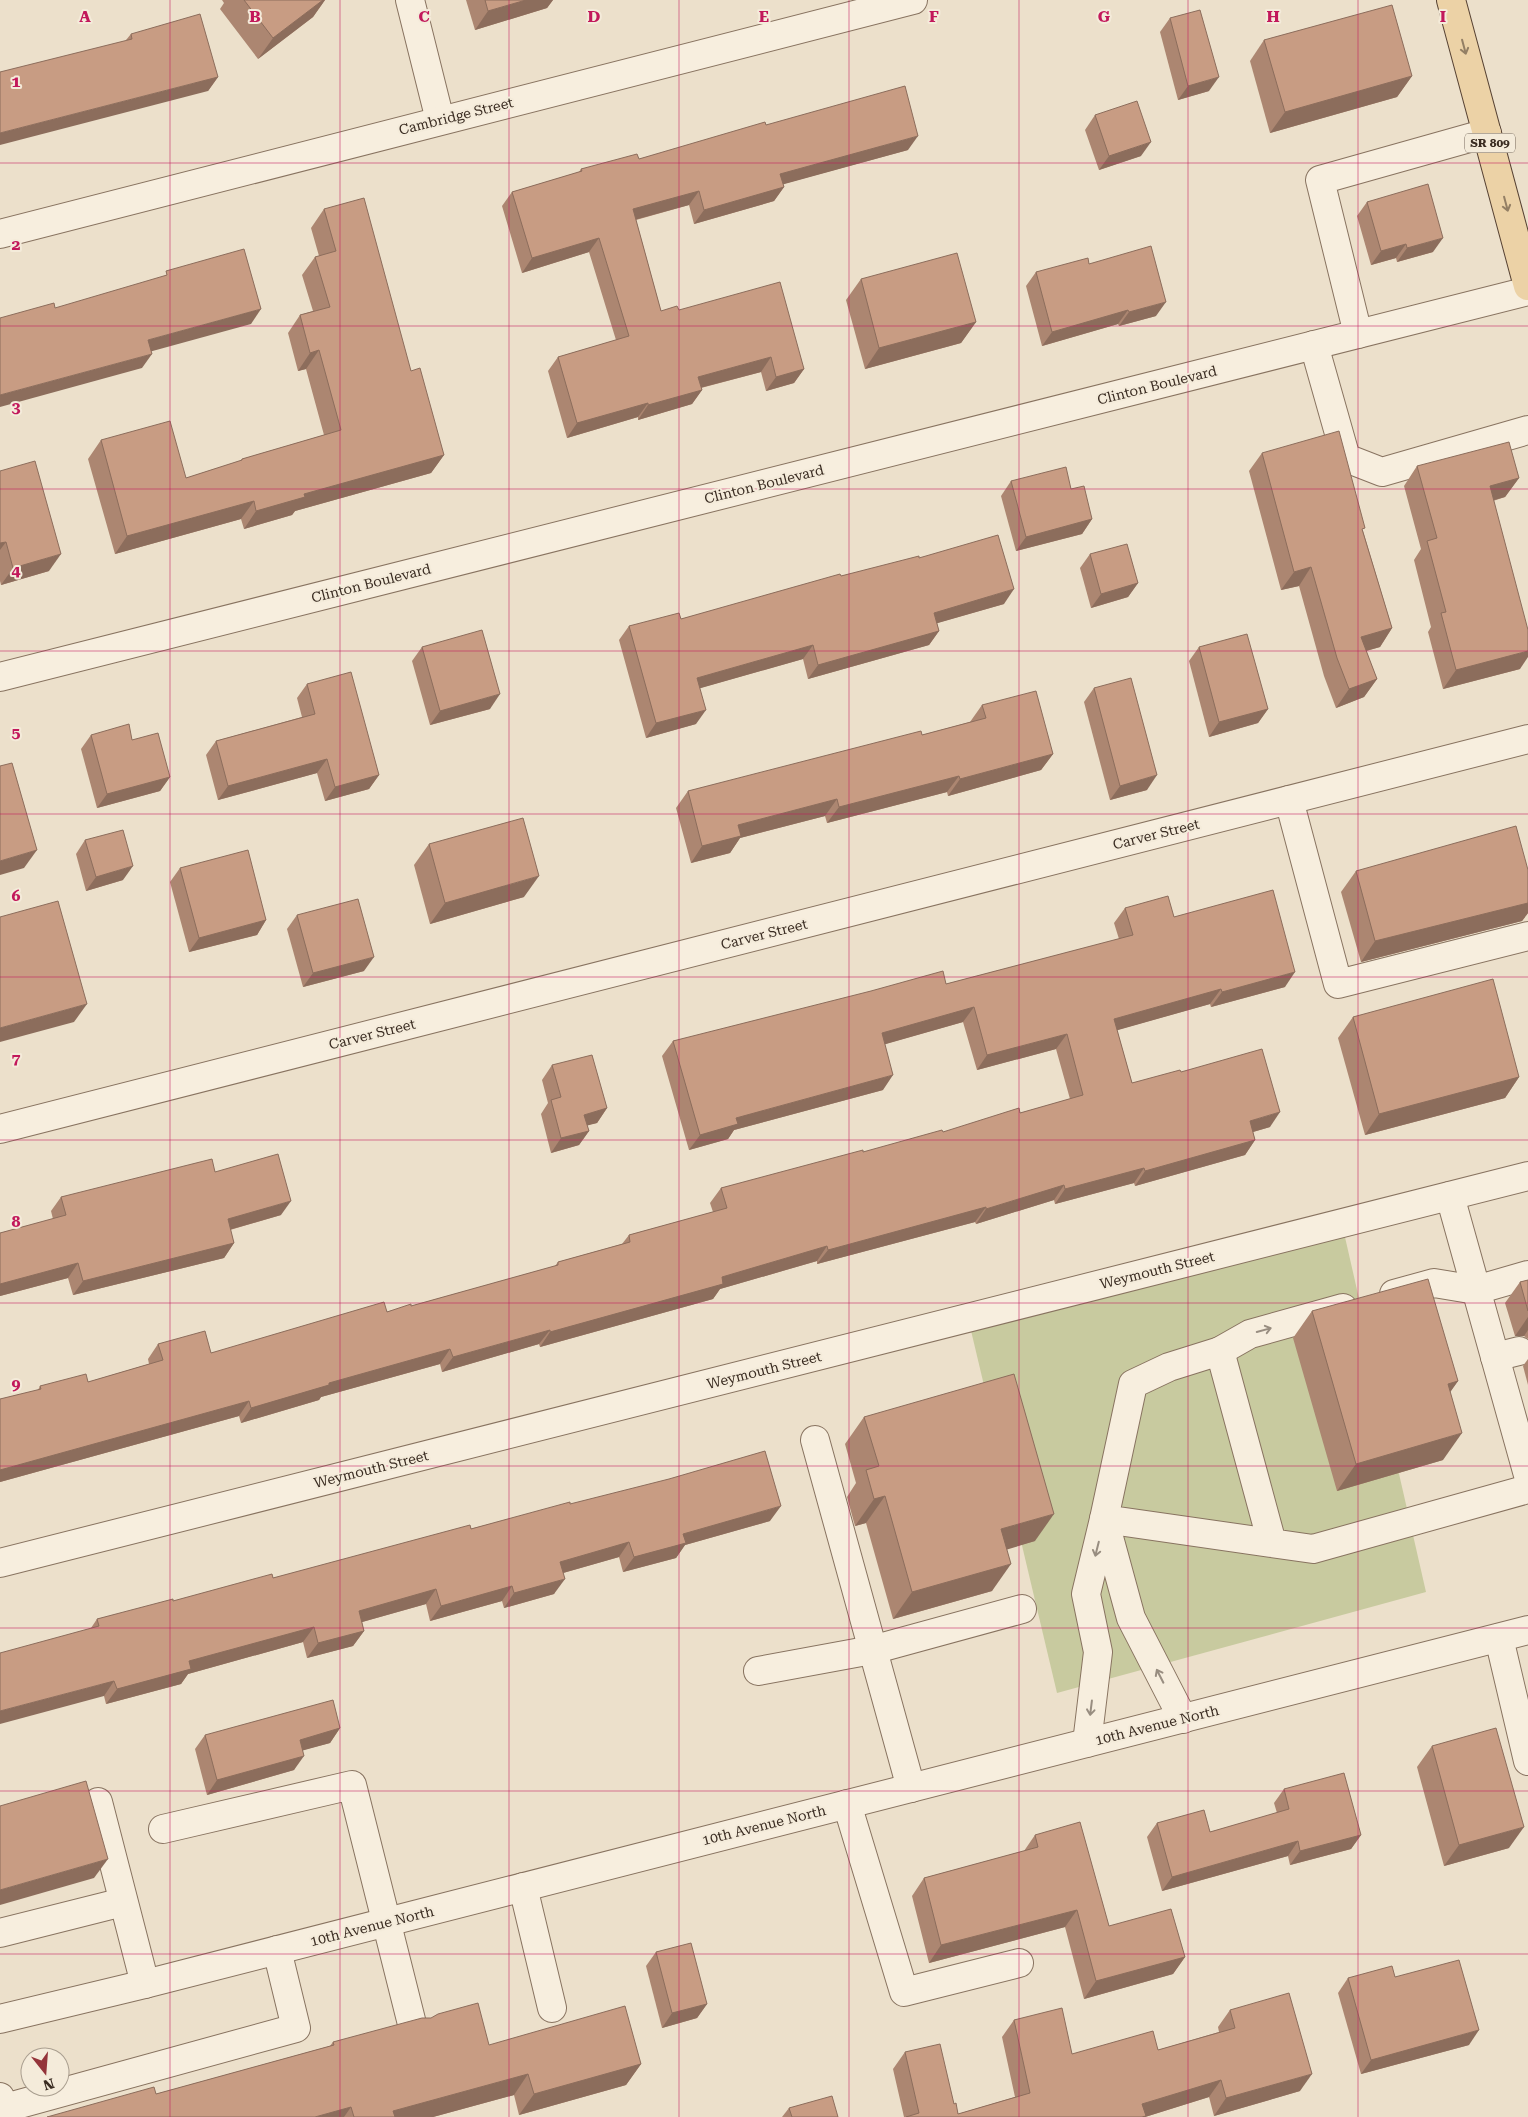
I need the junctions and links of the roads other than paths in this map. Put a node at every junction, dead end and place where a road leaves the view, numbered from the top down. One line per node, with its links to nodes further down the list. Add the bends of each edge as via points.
1 (410, 0): 4 (street)
2 (914, 0): 4 (street, Cambridge Street)
3 (1451, 0): 5 (main road, SR 809, one-way to 5)
4 (440, 120): 6 (street, Cambridge Street)
5 (1487, 133): 7 (main road, SR 809, one-way to 7); 9 (street, via 1320,180)
6 (0, 234)
7 (1528, 286)
8 (1528, 291): 9 (street, Clinton Boulevard)
9 (1358, 334): 10 (street, Clinton Boulevard)
10 (1314, 345): 11 (street, via 1346,458 1382,472); 12 (street, Clinton Boulevard)
11 (1528, 430)
12 (0, 677)
13 (1528, 739): 14 (street, Carver Street)
14 (1288, 800): 15 (street, via 1338,984); 16 (street, Carver Street)
15 (1528, 936)
16 (0, 1129)
17 (1528, 1176): 18 (street, Weymouth Street)
18 (1450, 1196): 20 (street); 28 (street, Weymouth Street)
19 (1528, 1275): 20 (street)
20 (1476, 1290): 21 (street, one-way to 20, via 1250,1334 1434,1283); 22 (street, via 1507,1354)
21 (1220, 1351): 26 (street, via 1169,1367 1133,1384); 27 (street)
22 (1521, 1423): 24 (street)
23 (815, 1440): 32 (street)
24 (1528, 1475)
25 (1528, 1489): 27 (street, via 1312,1549)
26 (1104, 1519): 27 (street); 34 (street, one-way to 26, via 1131,1618); 35 (street, one-way to 35, via 1086,1594 1098,1652)
27 (1272, 1544)
28 (0, 1563)
29 (1022, 1609): 32 (street)
30 (1528, 1630): 31 (street, 10th Avenue North)
31 (1498, 1638): 34 (street, 10th Avenue North); 36 (street)
32 (872, 1650): 33 (street); 37 (street)
33 (758, 1671)
34 (1182, 1719): 35 (street, 10th Avenue North)
35 (1087, 1743): 37 (street, 10th Avenue North)
36 (1528, 1761)
37 (911, 1788): 39 (street, 10th Avenue North)
38 (98, 1802): 42 (street)
39 (847, 1804): 41 (street, 10th Avenue North); 46 (street, via 904,1992)
40 (163, 1829): 43 (street, via 352,1785)
41 (523, 1887): 43 (street, 10th Avenue North); 48 (street)
42 (123, 1902): 44 (street); 47 (street)
43 (385, 1922): 45 (street, 10th Avenue North); 50 (street)
44 (0, 1934)
45 (276, 1950): 47 (street, 10th Avenue North); 51 (street, via 296,2028 5,2108)
46 (1019, 1963)
47 (145, 1984): 49 (street, 10th Avenue North)
48 (552, 2008)
49 (0, 2019)
50 (412, 2024)
51 (0, 2097)

